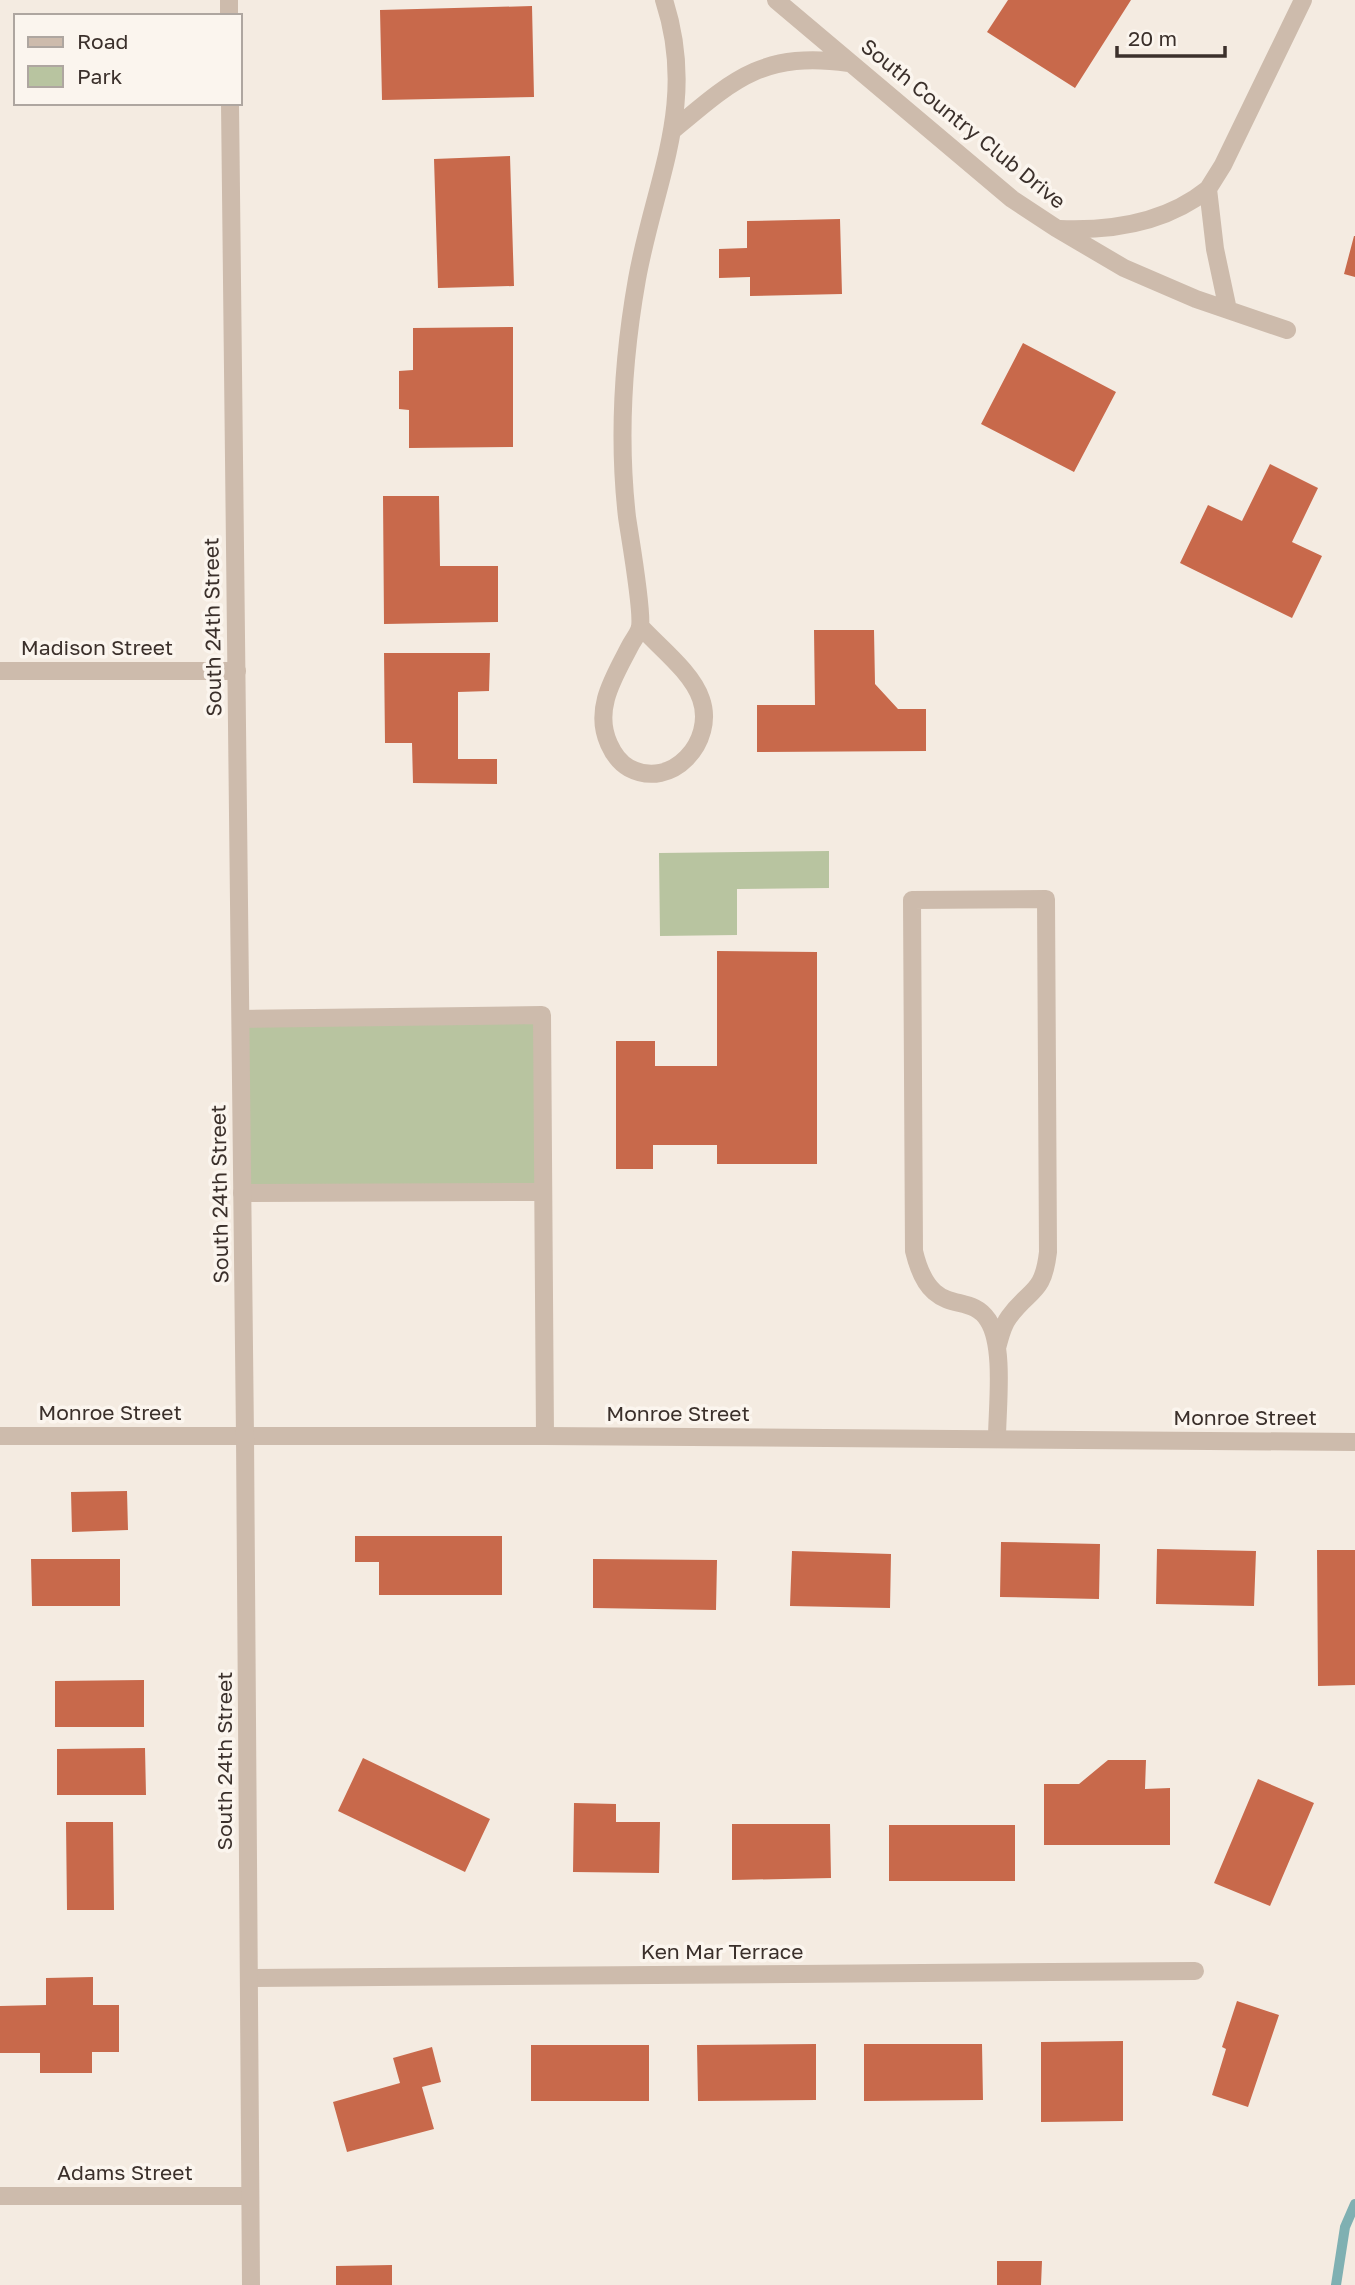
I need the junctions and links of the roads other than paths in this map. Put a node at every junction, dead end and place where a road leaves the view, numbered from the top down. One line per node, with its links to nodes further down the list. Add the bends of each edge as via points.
1 (664, 0): 6 (street, via 678,52)
2 (776, 0): 4 (street, South Country Club Drive)
3 (1303, 0): 7 (street)
4 (851, 63): 6 (street, via 807,59 771,64 732,81); 8 (street, South Country Club Drive, via 1013,199)
5 (230, 105): 13 (street, South 24th Street)
6 (672, 131): 11 (street, via 637,277 621,426 622,477)
7 (1208, 188): 8 (street, via 1188,205 1140,223); 9 (street)
8 (1056, 229): 9 (street, South Country Club Drive, via 1125,268)
9 (1228, 310): 10 (street, South Country Club Drive)
10 (1287, 330)
11 (640, 626): 11 (street, via 702,700 704,727 697,748 679,766 656,773 630,769 613,753 603,731 603,706 611,682)
12 (0, 671): 13 (street, Madison Street)
13 (237, 671): 14 (street, South 24th Street)
14 (241, 1019): 15 (street, via 542,1015); 16 (street, South 24th Street)
15 (543, 1192): 16 (street); 20 (street)
16 (242, 1193): 19 (street, South 24th Street)
17 (997, 1348): 17 (street, via 986,1317 941,1298 928,1287 915,1251 912,901 1046,899 1046,1273 1039,1287 1008,1317); 21 (street)
18 (0, 1436): 19 (street, Monroe Street)
19 (245, 1436): 20 (street, Monroe Street); 24 (street, South 24th Street)
20 (545, 1436): 21 (street, Monroe Street)
21 (998, 1439): 22 (street, Monroe Street)
22 (1355, 1442)
23 (1195, 1971): 24 (street, Ken Mar Terrace)
24 (249, 1978): 26 (street, South 24th Street)
25 (0, 2196): 26 (street, Adams Street)
26 (250, 2196): 27 (street, South 24th Street)
27 (251, 2285)

